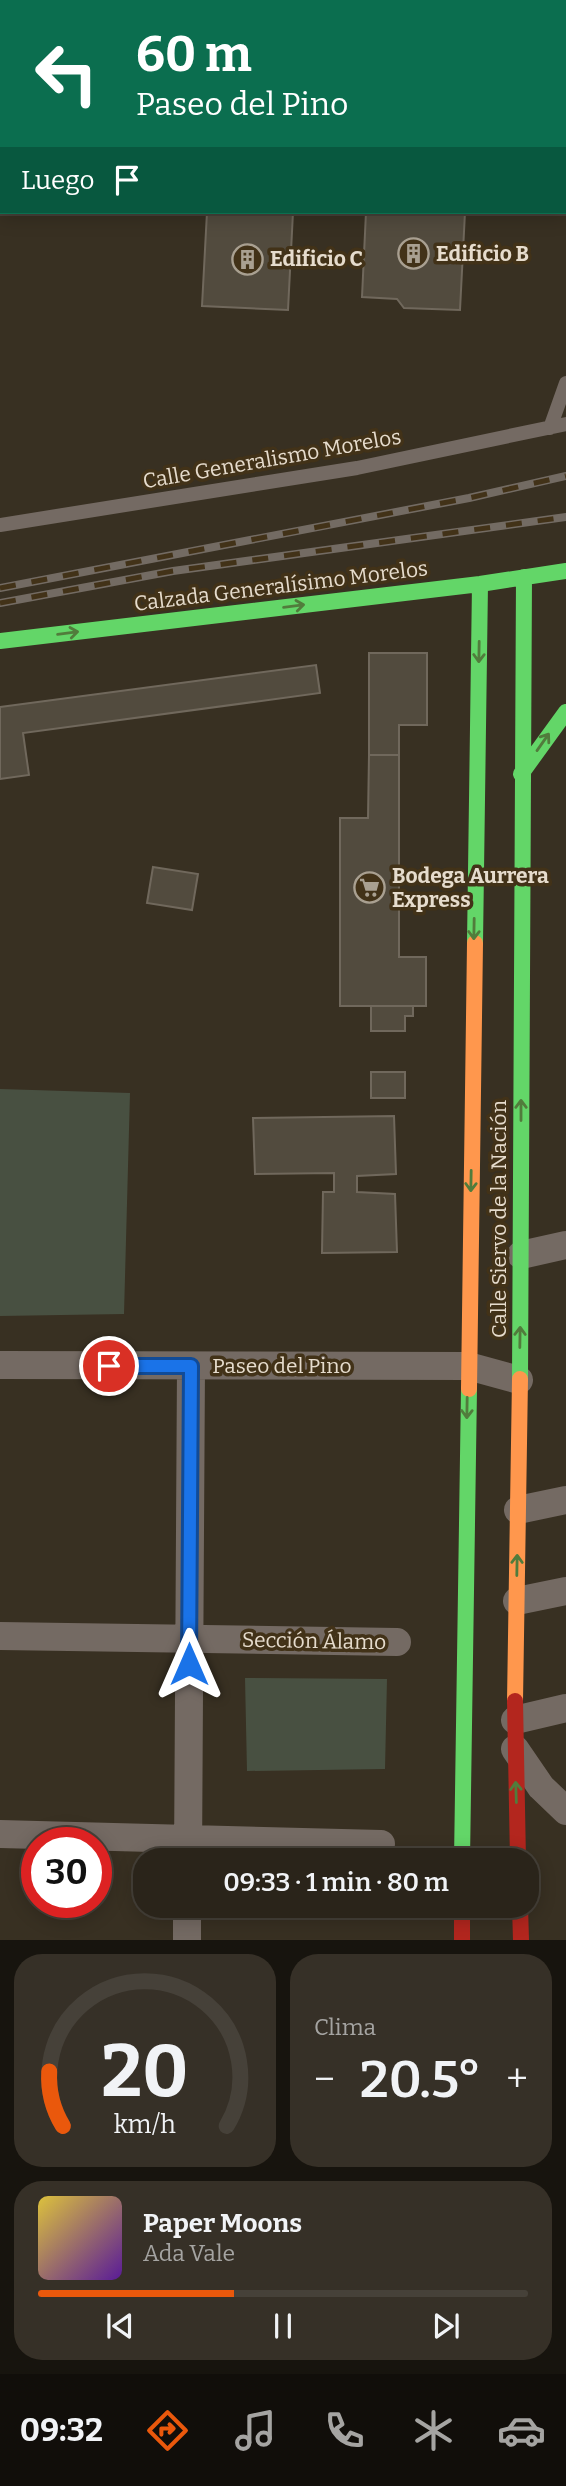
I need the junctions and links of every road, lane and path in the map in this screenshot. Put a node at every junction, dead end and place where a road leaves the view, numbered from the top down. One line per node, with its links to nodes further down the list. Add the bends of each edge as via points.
1 (566, 383): 4 (lane)
2 (566, 418): 4 (lane)
3 (566, 424): 4 (lane, Calle Generalismo Morelos)
4 (550, 428): 5 (lane, Calle Generalismo Morelos, via 357,468)
5 (0, 525)
6 (566, 571): 7 (main road, Calzada Generalísimo Morelos)
7 (524, 577): 8 (main road, Calzada Generalísimo Morelos); 11 (main road, Calle Siervo de la Nación)
8 (480, 584): 9 (main road, Calzada Generalísimo Morelos, one-way to 8); 16 (main road, Calle Siervo de la Nación, one-way to 16)
9 (0, 641)
10 (566, 712): 11 (main road, one-way to 10)
11 (521, 774): 13 (main road, Calle Siervo de la Nación, one-way to 11)
12 (566, 1245): 13 (street)
13 (521, 1255): 17 (main road, Calle Siervo de la Nación, one-way to 13)
14 (0, 1365): 15 (street, Paseo del Pino)
15 (191, 1366): 16 (street, Paseo del Pino); 23 (street)
16 (468, 1366): 17 (street, Paseo del Pino); 33 (main road, Calle Siervo de la Nación, one-way to 33)
17 (519, 1380): 19 (main road, Calle Siervo de la Nación)
18 (566, 1500): 19 (street)
19 (518, 1510): 21 (main road, Calle Siervo de la Nación, one-way to 19)
20 (566, 1591): 21 (street)
21 (517, 1601): 26 (main road, Calle Siervo de la Nación)
22 (0, 1636): 23 (street, Sección Álamo)
23 (189, 1639): 24 (street, Sección Álamo); 31 (street)
24 (397, 1642)
25 (566, 1708): 26 (street)
26 (514, 1733): 27 (street, via 541,1787); 34 (main road, Calle Siervo de la Nación, one-way to 26)
27 (566, 1811)
28 (0, 1834): 30 (street)
29 (381, 1844): 32 (street)
30 (175, 1848)
31 (188, 1848)
32 (227, 1848)
33 (462, 1848)
34 (518, 1848)
35 (187, 1918): 38 (street)
36 (462, 1918): 39 (main road)
37 (520, 1918): 40 (main road)
38 (187, 1940)
39 (461, 1940)
40 (521, 1940)

